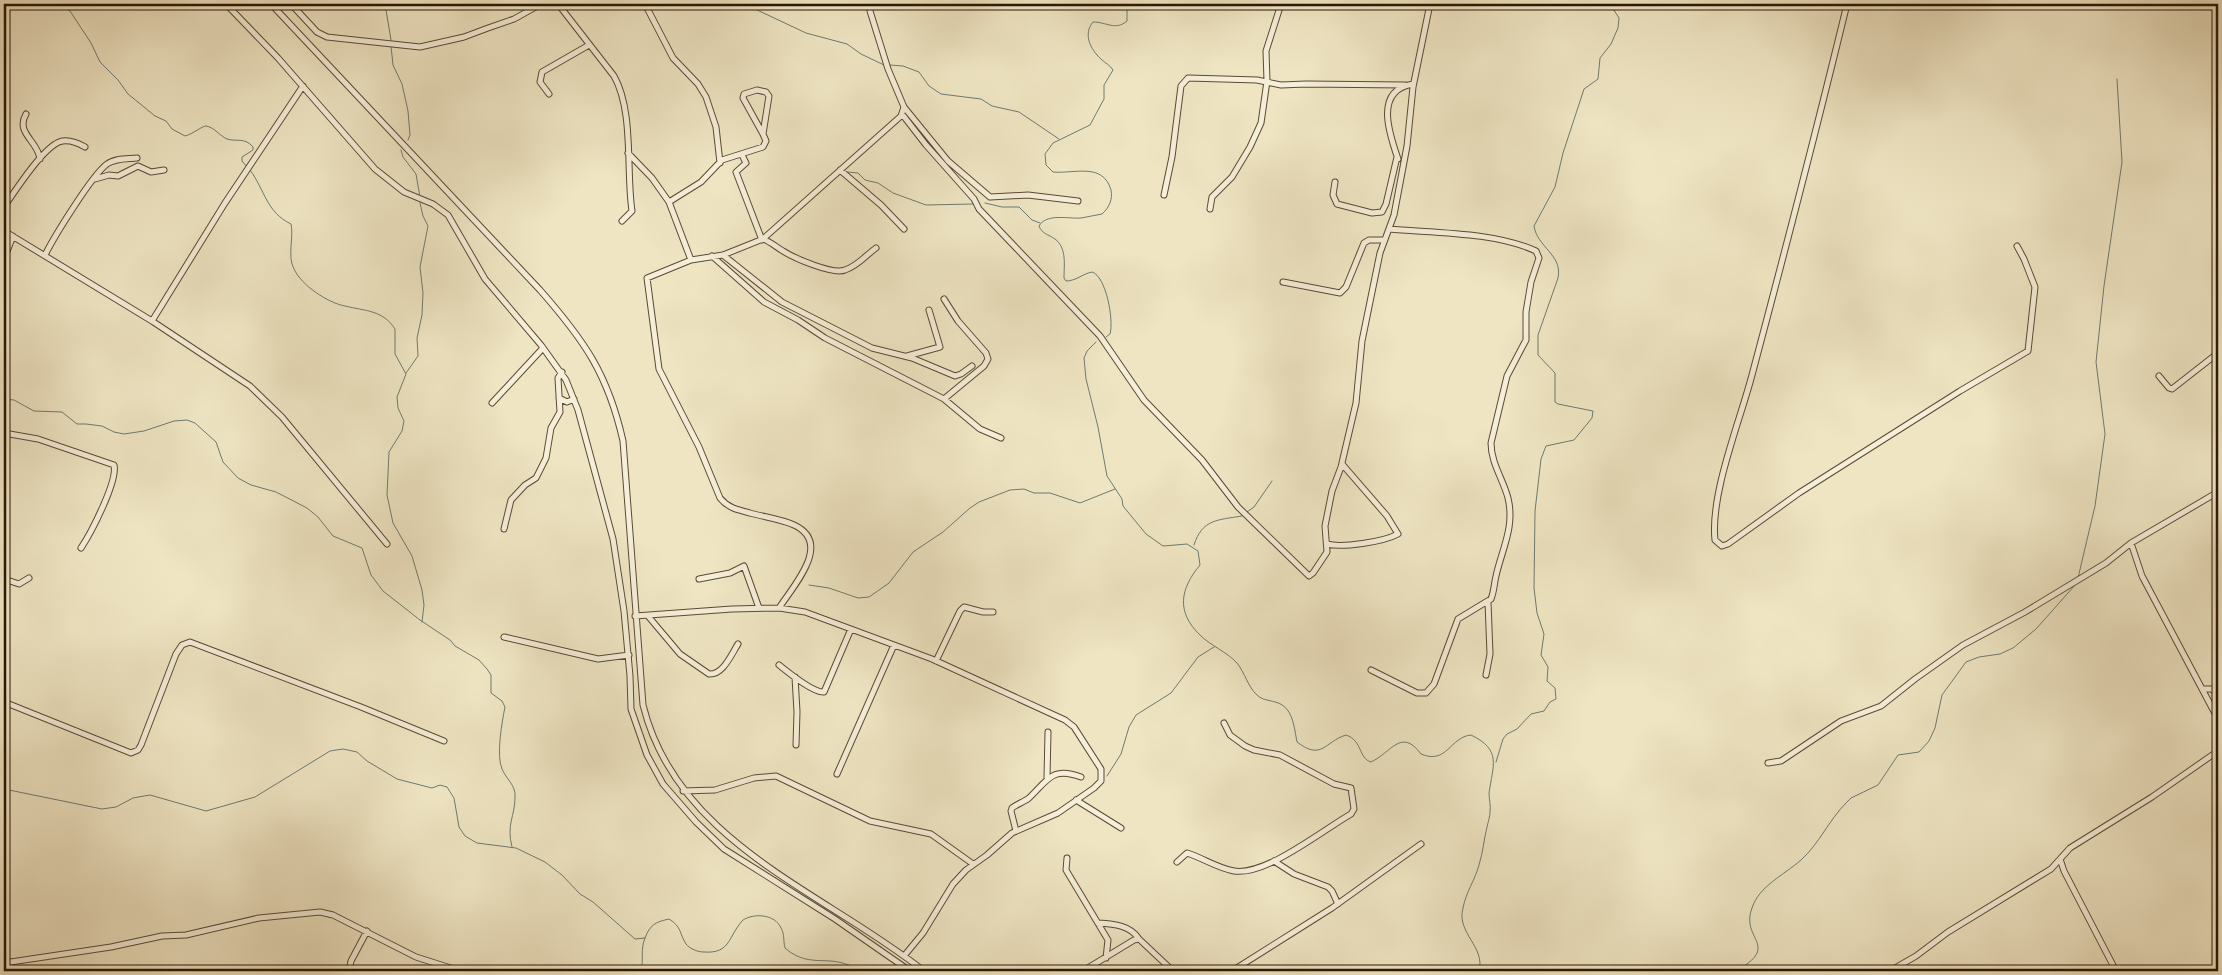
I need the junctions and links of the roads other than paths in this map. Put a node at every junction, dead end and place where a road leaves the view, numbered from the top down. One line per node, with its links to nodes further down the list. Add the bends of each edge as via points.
1 (226, 4): 14 (street)
2 (271, 4): 82 (street, via 510,258 589,350 613,402 623,440)
3 (291, 4): 4 (street, via 317,32 327,37 420,47 464,37 514,19)
4 (541, 4)
5 (558, 4): 11 (street)
6 (645, 4): 27 (street, via 673,58 706,97 716,127)
7 (870, 4): 17 (street, via 888,68)
8 (1281, 4): 12 (street, via 1266,51)
9 (1430, 4): 15 (street)
10 (1847, 4): 45 (street, via 1755,365 1720,488 1713,525 1715,540 1722,546 1728,544 1799,494 2028,351 2035,287)
11 (589, 45): 16 (street, via 542,72 540,82); 22 (street, via 614,76 620,90 626,120)
12 (1267, 81): 13 (street, via 1282,85); 33 (street, via 1199,77 1185,80 1181,86); 37 (street, via 1259,129 1232,177 1212,197)
13 (1405, 85): 15 (street, via 1414,84); 24 (street, via 1394,94 1388,107 1388,129)
14 (303, 86): 55 (street, via 220,210); 56 (street, via 387,180 404,192 438,206 448,215 485,279)
15 (1414, 87): 30 (street)
16 (549, 94)
17 (904, 107): 19 (street); 35 (street, via 948,161 990,197 1028,196)
18 (26, 114): 26 (street, via 22,128)
19 (902, 114): 29 (street); 73 (street, via 979,209 1100,336 1144,400 1202,460 1249,518 1308,576 1325,556)
20 (763, 134): 20 (street, via 743,98 744,94 766,92 769,96); 23 (street, via 764,148)
21 (85, 147): 26 (street, via 64,141)
22 (627, 153): 34 (street, via 652,178); 38 (street, via 632,211)
23 (742, 155): 27 (street); 43 (street, via 746,163 736,172)
24 (1397, 157): 30 (street); 32 (street, via 1382,212 1372,213 1337,204 1333,195)
25 (137, 158): 31 (street, via 112,162 104,166)
26 (40, 159): 36 (street)
27 (720, 163): 34 (street, via 701,182)
28 (164, 170): 31 (street, via 151,172 138,166 117,176)
29 (840, 170): 39 (street); 43 (street)
30 (1402, 170): 40 (street)
31 (94, 179): 47 (street)
32 (1335, 182)
33 (1164, 195)
34 (669, 202): 51 (street)
35 (1078, 202)
36 (4, 207)
37 (1210, 209)
38 (622, 221)
39 (904, 229)
40 (1389, 229): 44 (street); 78 (street, via 1498,240 1538,253 1526,312 1526,340 1507,376 1491,443 1491,454 1511,511 1506,544 1495,577 1493,595)
41 (4, 231): 42 (street)
42 (13, 236): 47 (street); 50 (street)
43 (762, 239): 46 (street, via 834,272 852,267); 48 (street)
44 (1384, 240): 52 (street, via 1364,243 1346,287 1340,293); 68 (street, via 1362,341 1358,392)
45 (2017, 246)
46 (876, 248)
47 (45, 255): 55 (street)
48 (723, 255): 49 (street); 58 (street, via 782,302 876,350)
49 (712, 256): 51 (street); 64 (street, via 764,302 825,338)
50 (4, 259)
51 (691, 260): 80 (street, via 647,278 656,360 724,503 733,509 793,524 809,536 812,550 809,560)
52 (1283, 282)
53 (944, 299): 64 (street, via 988,359)
54 (929, 310): 58 (street, via 940,346)
55 (152, 322): 72 (street, via 264,398)
56 (543, 348): 60 (street); 65 (street)
57 (2218, 353): 61 (street, via 2172,389)
58 (906, 356): 59 (street, via 955,376)
59 (972, 366)
60 (562, 372): 62 (street, via 558,378); 63 (street)
61 (2159, 376)
62 (560, 398): 63 (street, via 567,402); 70 (street, via 560,412 552,426 546,458 539,474 511,500)
63 (574, 399): 88 (street, via 613,539)
64 (944, 399): 67 (street, via 980,430)
65 (492, 403)
66 (4, 433): 74 (street, via 38,439 114,465 115,473 103,506)
67 (1001, 438)
68 (1342, 464): 73 (street, via 1332,491 1325,526); 73 (street, via 1387,516 1398,534 1339,546)
69 (2218, 492): 71 (street)
70 (504, 529)
71 (2131, 543): 94 (street, via 2142,576); 103 (street, via 2106,563 1963,645 1881,706 1841,721 1781,761)
72 (387, 544)
73 (1327, 544)
74 (81, 548)
75 (28, 578): 76 (street, via 19,584)
76 (4, 579)
77 (699, 579): 79 (street, via 730,573 744,566)
78 (1488, 602): 91 (street, via 1458,620 1434,684 1426,693 1417,693); 92 (street, via 1490,654)
79 (759, 608): 80 (street); 83 (street)
80 (779, 608): 84 (street, via 805,612)
81 (993, 612): 89 (street, via 964,608 960,611)
82 (635, 616): 83 (street); 107 (street, via 645,714 656,746)
83 (647, 616): 86 (street, via 680,654 709,674 721,670)
84 (852, 629): 87 (street); 93 (street, via 824,692)
85 (504, 637): 88 (street, via 598,659)
86 (738, 644)
87 (894, 645): 89 (street); 104 (street)
88 (628, 655): 127 (street, via 634,719 647,755 674,798 733,855)
89 (936, 661): 108 (street, via 1066,720 1074,727 1103,773 1098,785)
90 (779, 665): 93 (street)
91 (1371, 670)
92 (1486, 675)
93 (795, 677): 101 (street)
94 (2202, 689): 95 (street, via 2212,689); 97 (street)
95 (2218, 696)
96 (4, 702): 100 (street, via 126,752 134,752 141,745 176,654 190,642)
97 (2218, 718)
98 (1224, 723): 114 (street, via 1240,744 1280,755 1334,784 1347,786 1353,792 1354,809 1351,814)
99 (1048, 732): 106 (street)
100 (444, 741)
101 (796, 745)
102 (2218, 751): 113 (street, via 2076,844)
103 (1768, 763)
104 (837, 774)
105 (1081, 777): 106 (street, via 1067,772)
106 (1047, 778): 110 (street, via 1030,797 1012,808)
107 (683, 791): 116 (street, via 715,790 754,778 776,776 870,821 931,834); 121 (street, via 716,826 752,855)
108 (1076, 800): 109 (street); 110 (street, via 1058,813)
109 (1121, 828)
110 (1016, 831): 116 (street)
111 (1421, 844): 117 (street)
112 (1067, 858): 118 (street, via 1066,870)
113 (2060, 859): 124 (street); 132 (street, via 2044,873)
114 (1274, 861): 115 (street, via 1246,872 1225,869 1187,853); 117 (street, via 1294,874 1328,888)
115 (1177, 862)
116 (973, 864): 121 (street, via 953,884 928,926)
117 (1338, 904): 131 (street)
118 (1098, 923): 120 (street, via 1118,925); 122 (street, via 1108,940)
119 (367, 930): 123 (street, via 320,912 242,920 186,935 162,936); 125 (street); 126 (street, via 416,956)
120 (1139, 939): 122 (street); 130 (street)
121 (904, 956): 128 (street)
122 (1106, 958): 129 (street)
123 (4, 963)
124 (2114, 970)
125 (349, 971)
126 (460, 971)
127 (910, 971)
128 (924, 971)
129 (1083, 971)
130 (1173, 971)
131 (1232, 971)
132 (1890, 971)

